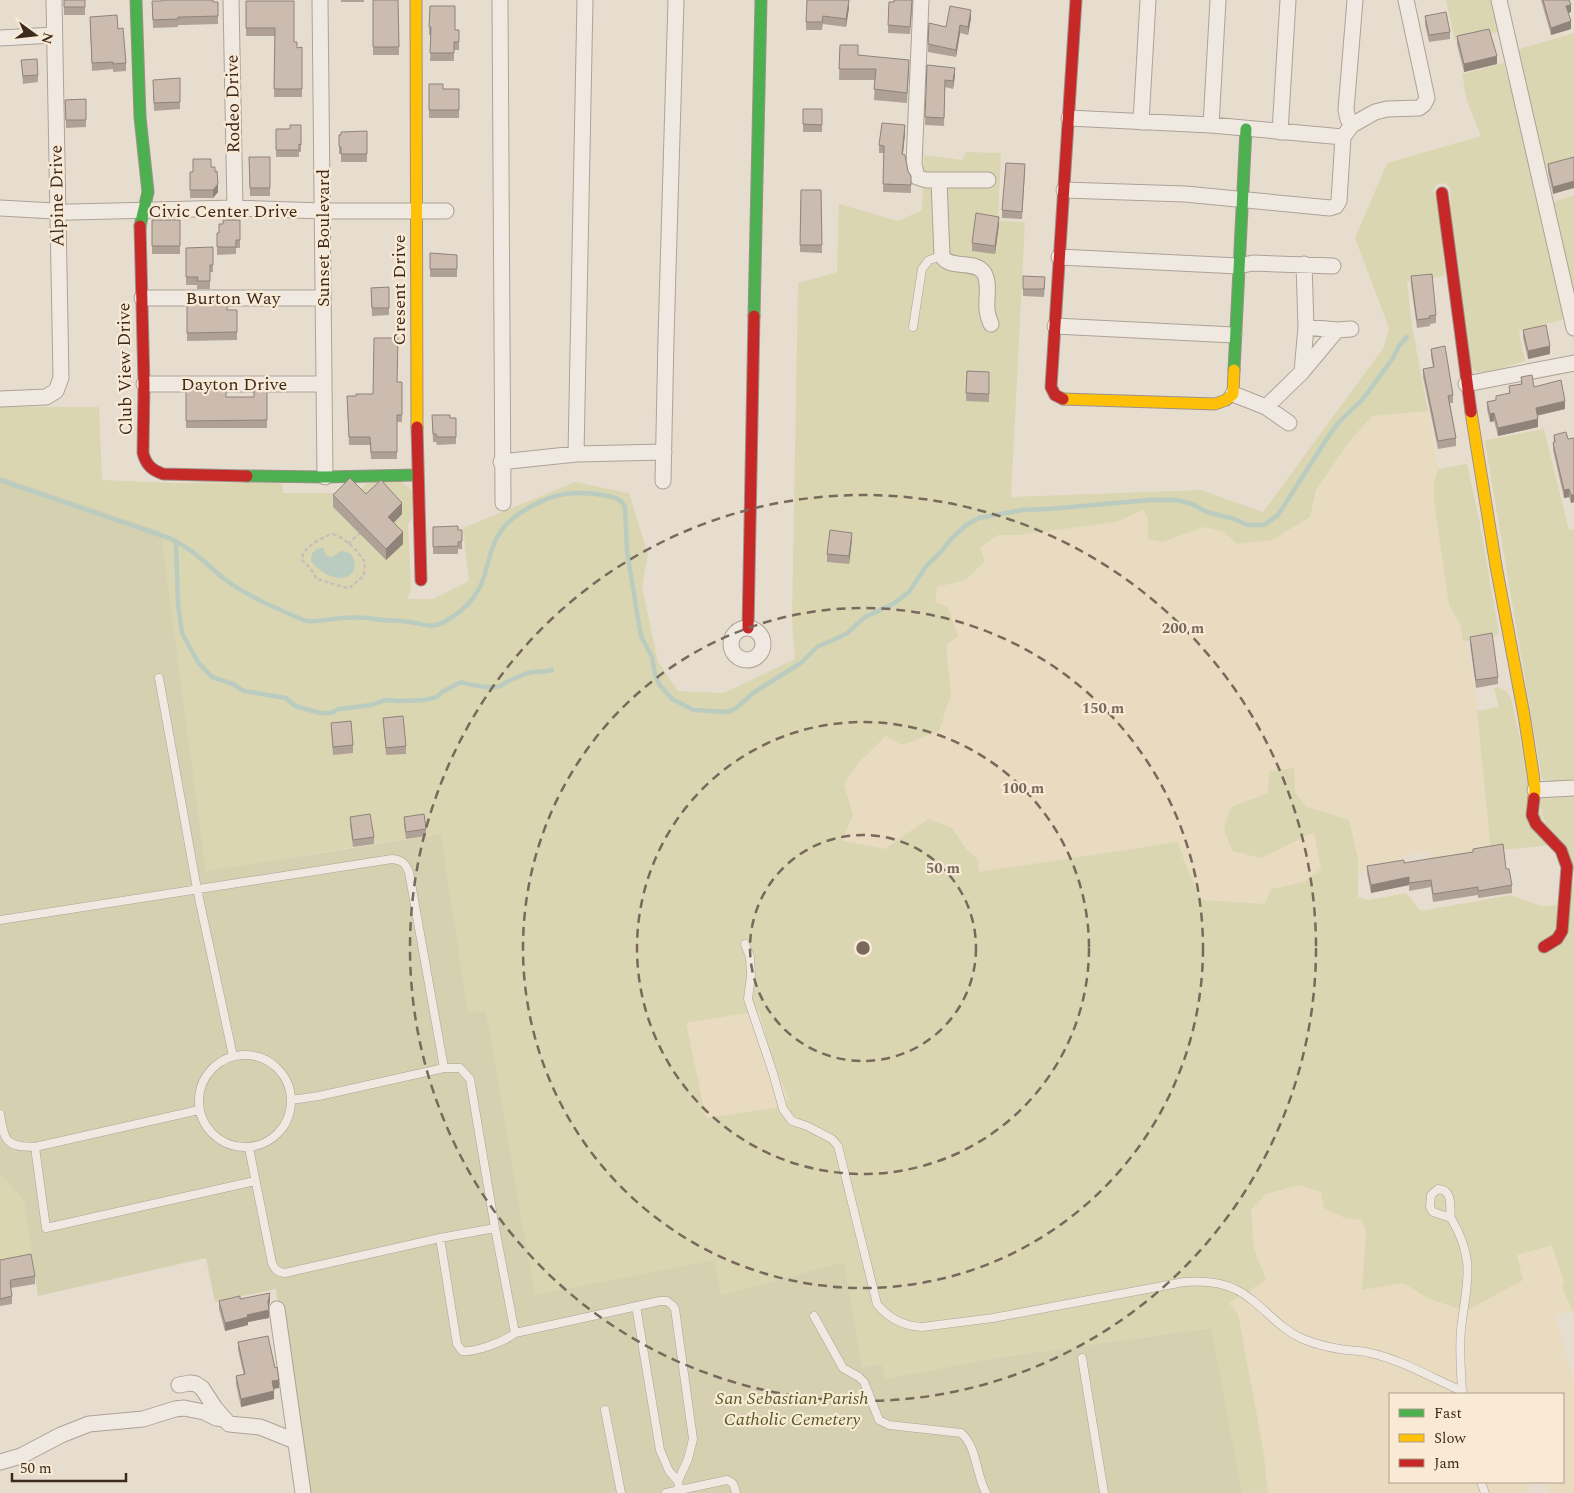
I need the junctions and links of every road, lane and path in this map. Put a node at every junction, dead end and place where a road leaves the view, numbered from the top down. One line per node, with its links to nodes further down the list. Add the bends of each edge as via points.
1 (54, 0): 18 (street, Alpine Drive)
2 (136, 0): 33 (street, Club View Drive, via 140,118 148,192)
3 (231, 0): 32 (street, Rodeo Drive)
4 (320, 0): 35 (street, Sunset Boulevard)
5 (416, 0): 37 (street, Cresent Drive)
6 (500, 0): 62 (street)
7 (586, 0): 61 (street)
8 (676, 0): 60 (street)
9 (762, 0): 70 (street)
10 (921, 0): 27 (street, via 914,164 917,176)
11 (1076, 0): 20 (street)
12 (1148, 0): 21 (street)
13 (1218, 0): 22 (street)
14 (1288, 0): 25 (street)
15 (1355, 0): 24 (street, via 1346,110)
16 (1406, 0): 24 (street, via 1427,92 1424,104 1419,108 1375,112)
17 (1499, 0): 49 (street)
18 (54, 34): 19 (street); 34 (street, Alpine Drive)
19 (0, 38)
20 (1069, 118): 21 (street); 28 (street)
21 (1141, 122): 22 (street)
22 (1211, 125): 23 (street)
23 (1246, 129): 25 (street); 30 (street)
24 (1348, 131): 25 (street); 30 (street, via 1336,206)
25 (1280, 132)
26 (988, 180): 27 (street)
27 (939, 181): 38 (street)
28 (1064, 190): 30 (street, via 1185,194); 39 (street)
29 (1442, 193): 55 (street)
30 (1244, 201): 41 (street)
31 (0, 208): 34 (street, Civic Center Drive)
32 (235, 208): 33 (street, Civic Center Drive); 35 (street, Civic Center Drive)
33 (143, 210): 34 (street, Civic Center Drive); 43 (street, Club View Drive, via 139,228)
34 (58, 211): 57 (street, Alpine Drive, via 61,378 56,391 46,397)
35 (323, 211): 37 (street, Civic Center Drive); 44 (street, Sunset Boulevard)
36 (446, 211): 37 (street, Civic Center Drive)
37 (417, 212): 63 (street, Cresent Drive)
38 (942, 256): 45 (street, via 951,262 980,268 985,274 987,312); 47 (lane, via 929,260 922,269)
39 (1059, 257): 41 (street); 46 (street)
40 (1304, 264): 41 (street, via 1252,263); 42 (street); 48 (street)
41 (1238, 266): 50 (street)
42 (1333, 266)
43 (142, 298): 44 (street, Burton Way); 53 (street, Club View Drive)
44 (323, 298): 54 (street, Sunset Boulevard)
45 (991, 324)
46 (1055, 326): 50 (street); 56 (street, via 1051,387 1055,395 1063,399 1215,404)
47 (914, 327)
48 (1306, 327): 52 (street); 52 (street, via 1344,329)
49 (1574, 328)
50 (1234, 335): 56 (street)
51 (1574, 363): 55 (street)
52 (1302, 372): 58 (street)
53 (144, 384): 54 (street, Dayton Drive); 64 (street, Club View Drive, via 143,453 145,462 156,472)
54 (324, 384): 64 (street, Sunset Boulevard)
55 (1466, 384): 73 (street)
56 (1232, 394): 58 (street)
57 (0, 399)
58 (1266, 406): 59 (street)
59 (1288, 423)
60 (664, 452): 61 (street); 65 (street)
61 (576, 454): 62 (street)
62 (501, 462): 66 (street)
63 (418, 475): 64 (street, Club View Drive, via 384,480); 69 (street, Cresent Drive, via 414,510)
64 (325, 477)
65 (663, 481)
66 (503, 503)
67 (366, 528): 68 (path)
68 (348, 544): 68 (path, via 365,562 364,574 351,587 344,588 317,579 302,560 307,548 329,534 339,536)
69 (421, 580)
70 (748, 628)
71 (159, 678): 75 (lane)
72 (1574, 788): 73 (street)
73 (1535, 790): 74 (street, via 1534,820 1564,855)
74 (1570, 882): 78 (street, via 1562,931 1557,939)
75 (197, 889): 76 (lane); 79 (lane); 80 (lane, via 400,860 409,872)
76 (0, 920)
77 (745, 944): 96 (lane, via 750,957 748,1000 782,1109 792,1120 832,1139 838,1146 877,1304 886,1316 922,1327 993,1318 1184,1282 1220,1283 1252,1299 1280,1325 1301,1338 1390,1358)
78 (1544, 947)
79 (233, 1056): 81 (lane, via 246,1054 272,1064 289,1086); 82 (lane, via 220,1062 202,1082)
80 (444, 1068): 81 (lane); 88 (lane, via 460,1068 470,1079)
81 (291, 1100): 85 (lane, via 290,1114 275,1137)
82 (199, 1110): 84 (lane); 85 (lane, via 204,1123 222,1142)
83 (0, 1114): 84 (lane, via 3,1133 8,1141 14,1146)
84 (35, 1147): 86 (lane, via 46,1228)
85 (249, 1148): 86 (lane)
86 (255, 1181): 89 (lane, via 272,1263 280,1272)
87 (1451, 1218): 96 (lane, via 1468,1263 1468,1293 1460,1348)
88 (495, 1228): 89 (lane); 93 (lane)
89 (440, 1238): 93 (lane, via 459,1348 471,1352 508,1339)
90 (636, 1306): 93 (lane); 101 (lane, via 660,1450 669,1471); 101 (lane, via 667,1301 675,1309 693,1439)
91 (278, 1309): 99 (street)
92 (814, 1316): 107 (lane, via 843,1368 864,1382 878,1420 961,1433 969,1439)
93 (515, 1333)
94 (1082, 1358): 108 (lane)
95 (179, 1385): 98 (street, via 190,1383 202,1388)
96 (1463, 1392)
97 (605, 1410): 104 (lane)
98 (223, 1419): 99 (street, via 230,1424 260,1427); 100 (street, via 184,1408 143,1419 89,1424 22,1456)
99 (295, 1440): 103 (street)
100 (0, 1462)
101 (678, 1481): 102 (lane)
102 (680, 1492): 105 (lane); 106 (lane, via 727,1480 732,1481)
103 (303, 1493)
104 (621, 1493)
105 (666, 1493)
106 (736, 1493)
107 (986, 1493)
108 (1104, 1493)

